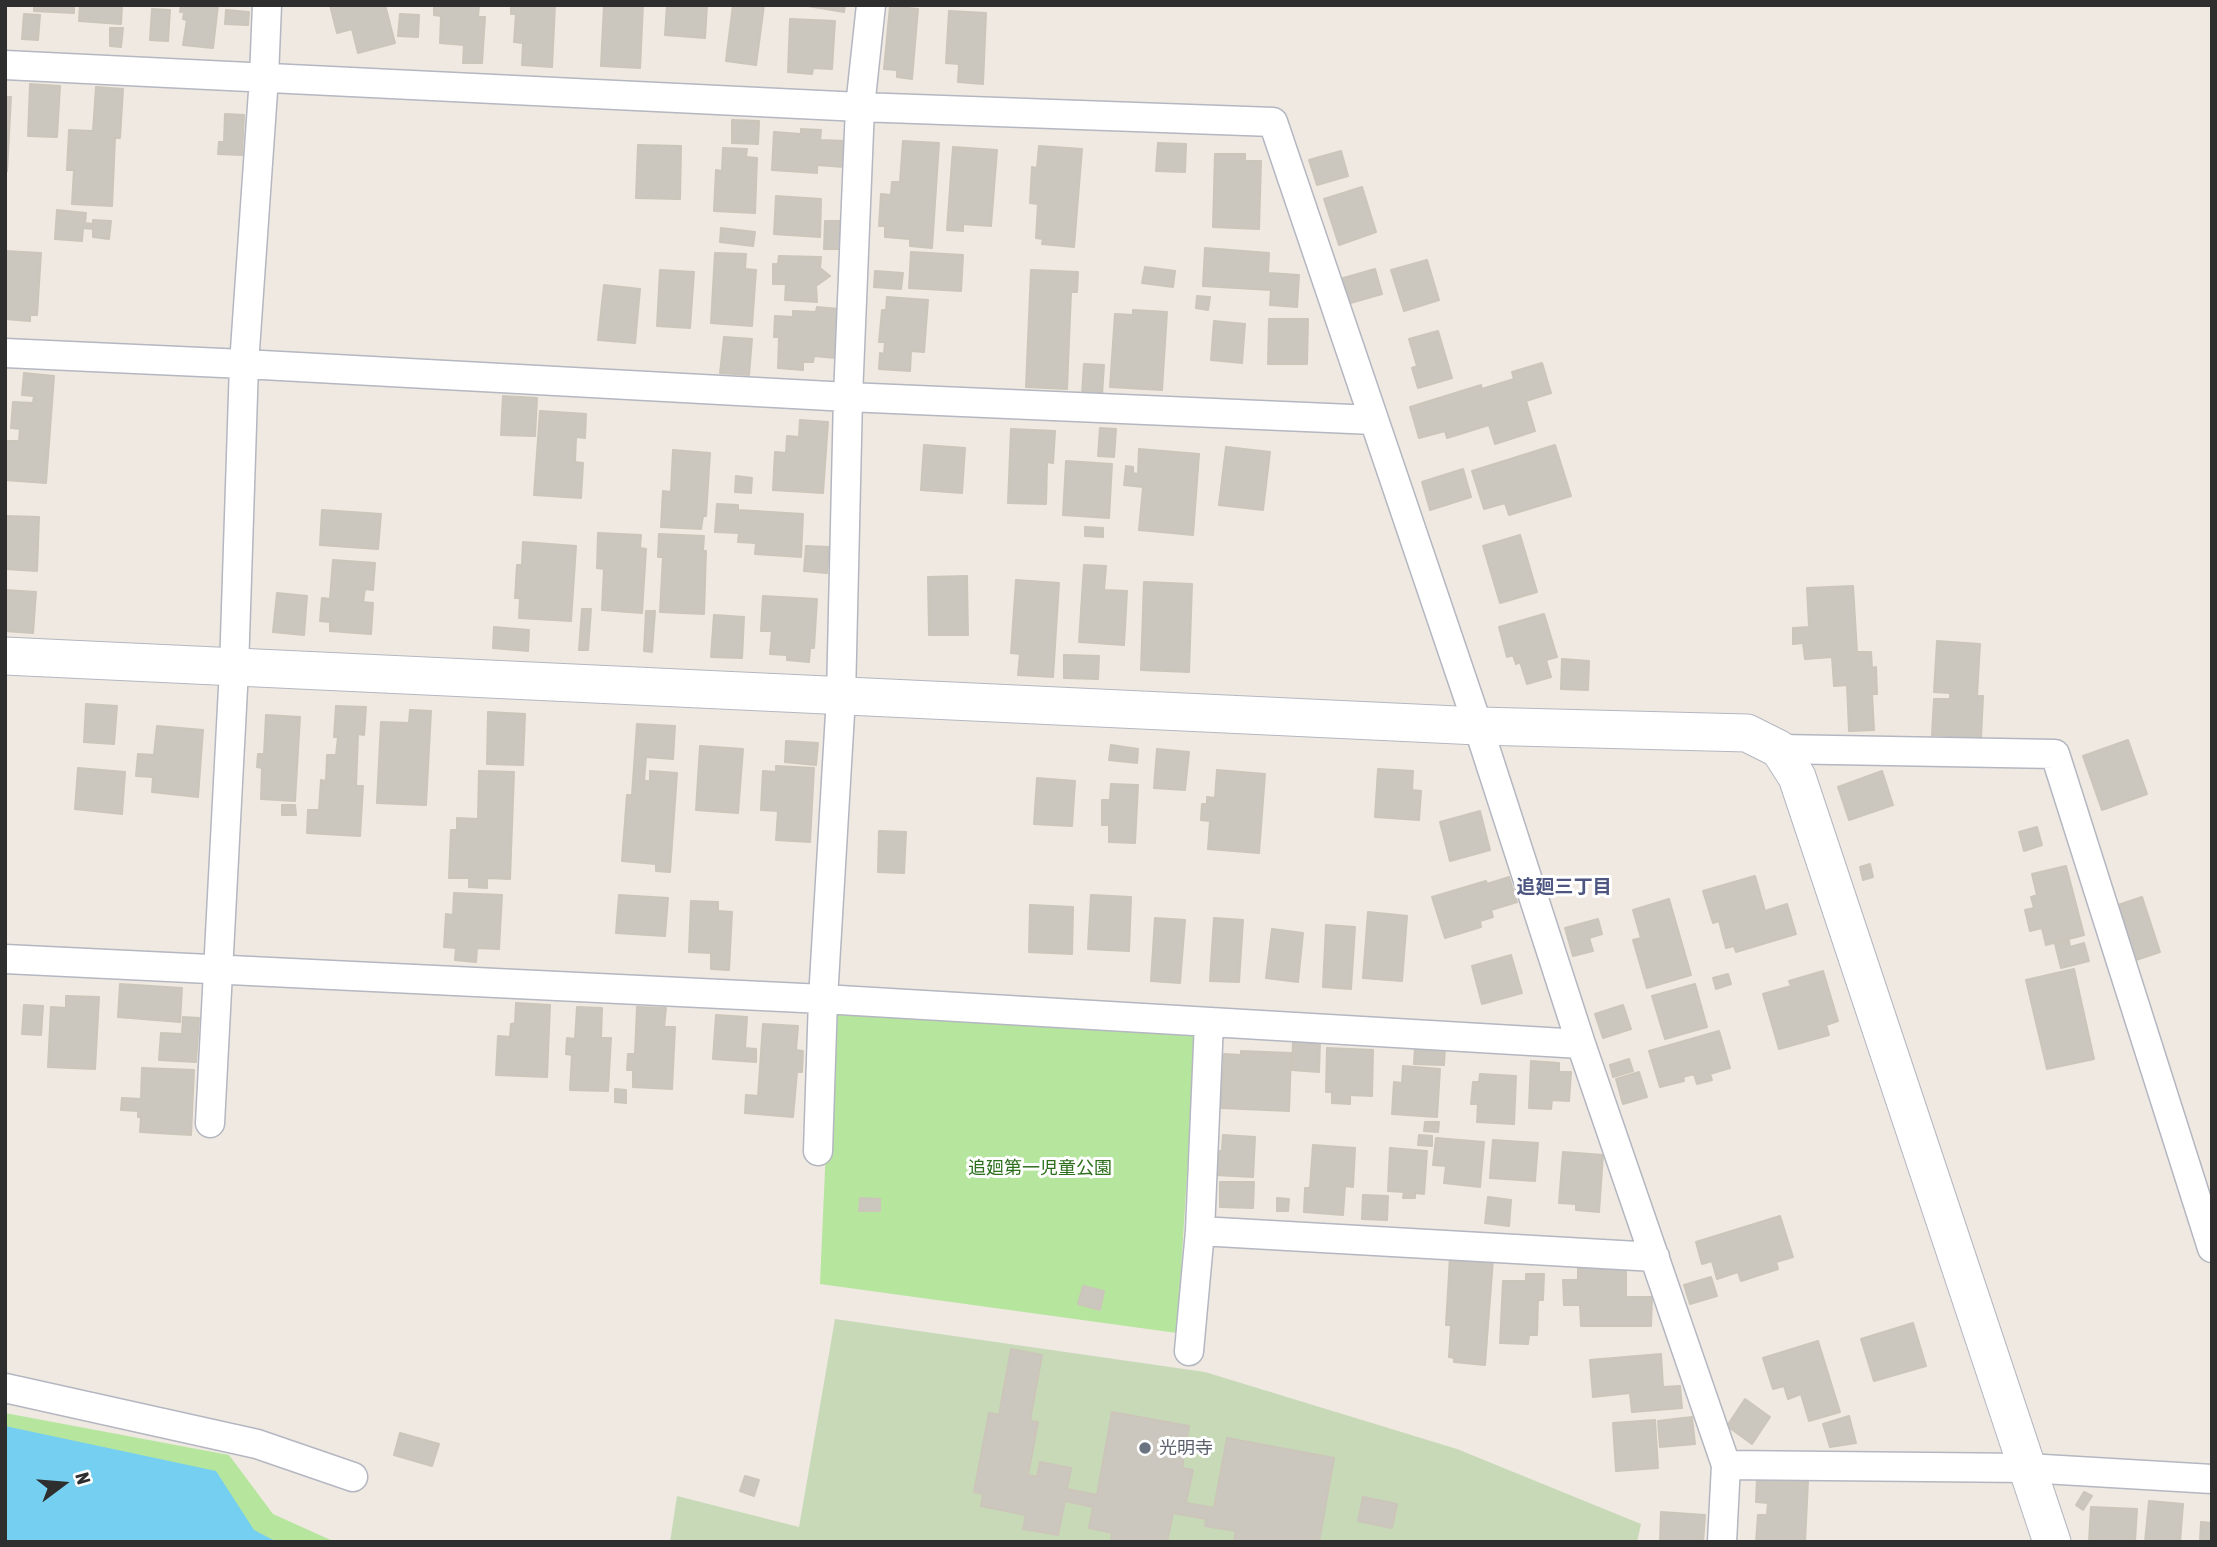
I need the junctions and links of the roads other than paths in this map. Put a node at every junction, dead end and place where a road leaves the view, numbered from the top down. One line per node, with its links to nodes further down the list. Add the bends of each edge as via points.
1 (267, 5): 4 (street)
2 (871, 5): 5 (street)
3 (5, 65): 4 (street)
4 (264, 77): 5 (street); 7 (street)
5 (860, 107): 8 (street); 9 (street, via 1273,122)
6 (5, 353): 7 (street)
7 (244, 364): 8 (street); 11 (street)
8 (848, 397): 9 (street); 12 (street)
9 (1374, 420): 13 (street)
10 (5, 656): 11 (street)
11 (234, 669): 12 (street); 16 (street)
12 (841, 697): 13 (street); 18 (street)
13 (1478, 726): 14 (street, via 1748,733); 20 (street)
14 (1779, 749): 23 (street, via 2055,754); 30 (street, via 1797,777)
15 (6, 959): 16 (street); 17 (street)
16 (219, 970): 18 (street); 21 (street)
17 (5, 981)
18 (822, 999): 19 (street); 22 (street)
19 (1209, 1022): 20 (street); 24 (street)
20 (1581, 1044): 26 (street)
21 (210, 1124)
22 (818, 1151)
23 (2204, 1192): 25 (street)
24 (1200, 1231): 26 (street); 27 (street)
25 (2212, 1248)
26 (1655, 1257): 29 (street)
27 (1189, 1351)
28 (5, 1388): 31 (street, via 257,1444)
29 (1726, 1465): 30 (street); 33 (street)
30 (2027, 1468): 32 (street); 34 (street)
31 (353, 1477)
32 (2212, 1479)
33 (1722, 1542)
34 (2052, 1542)

